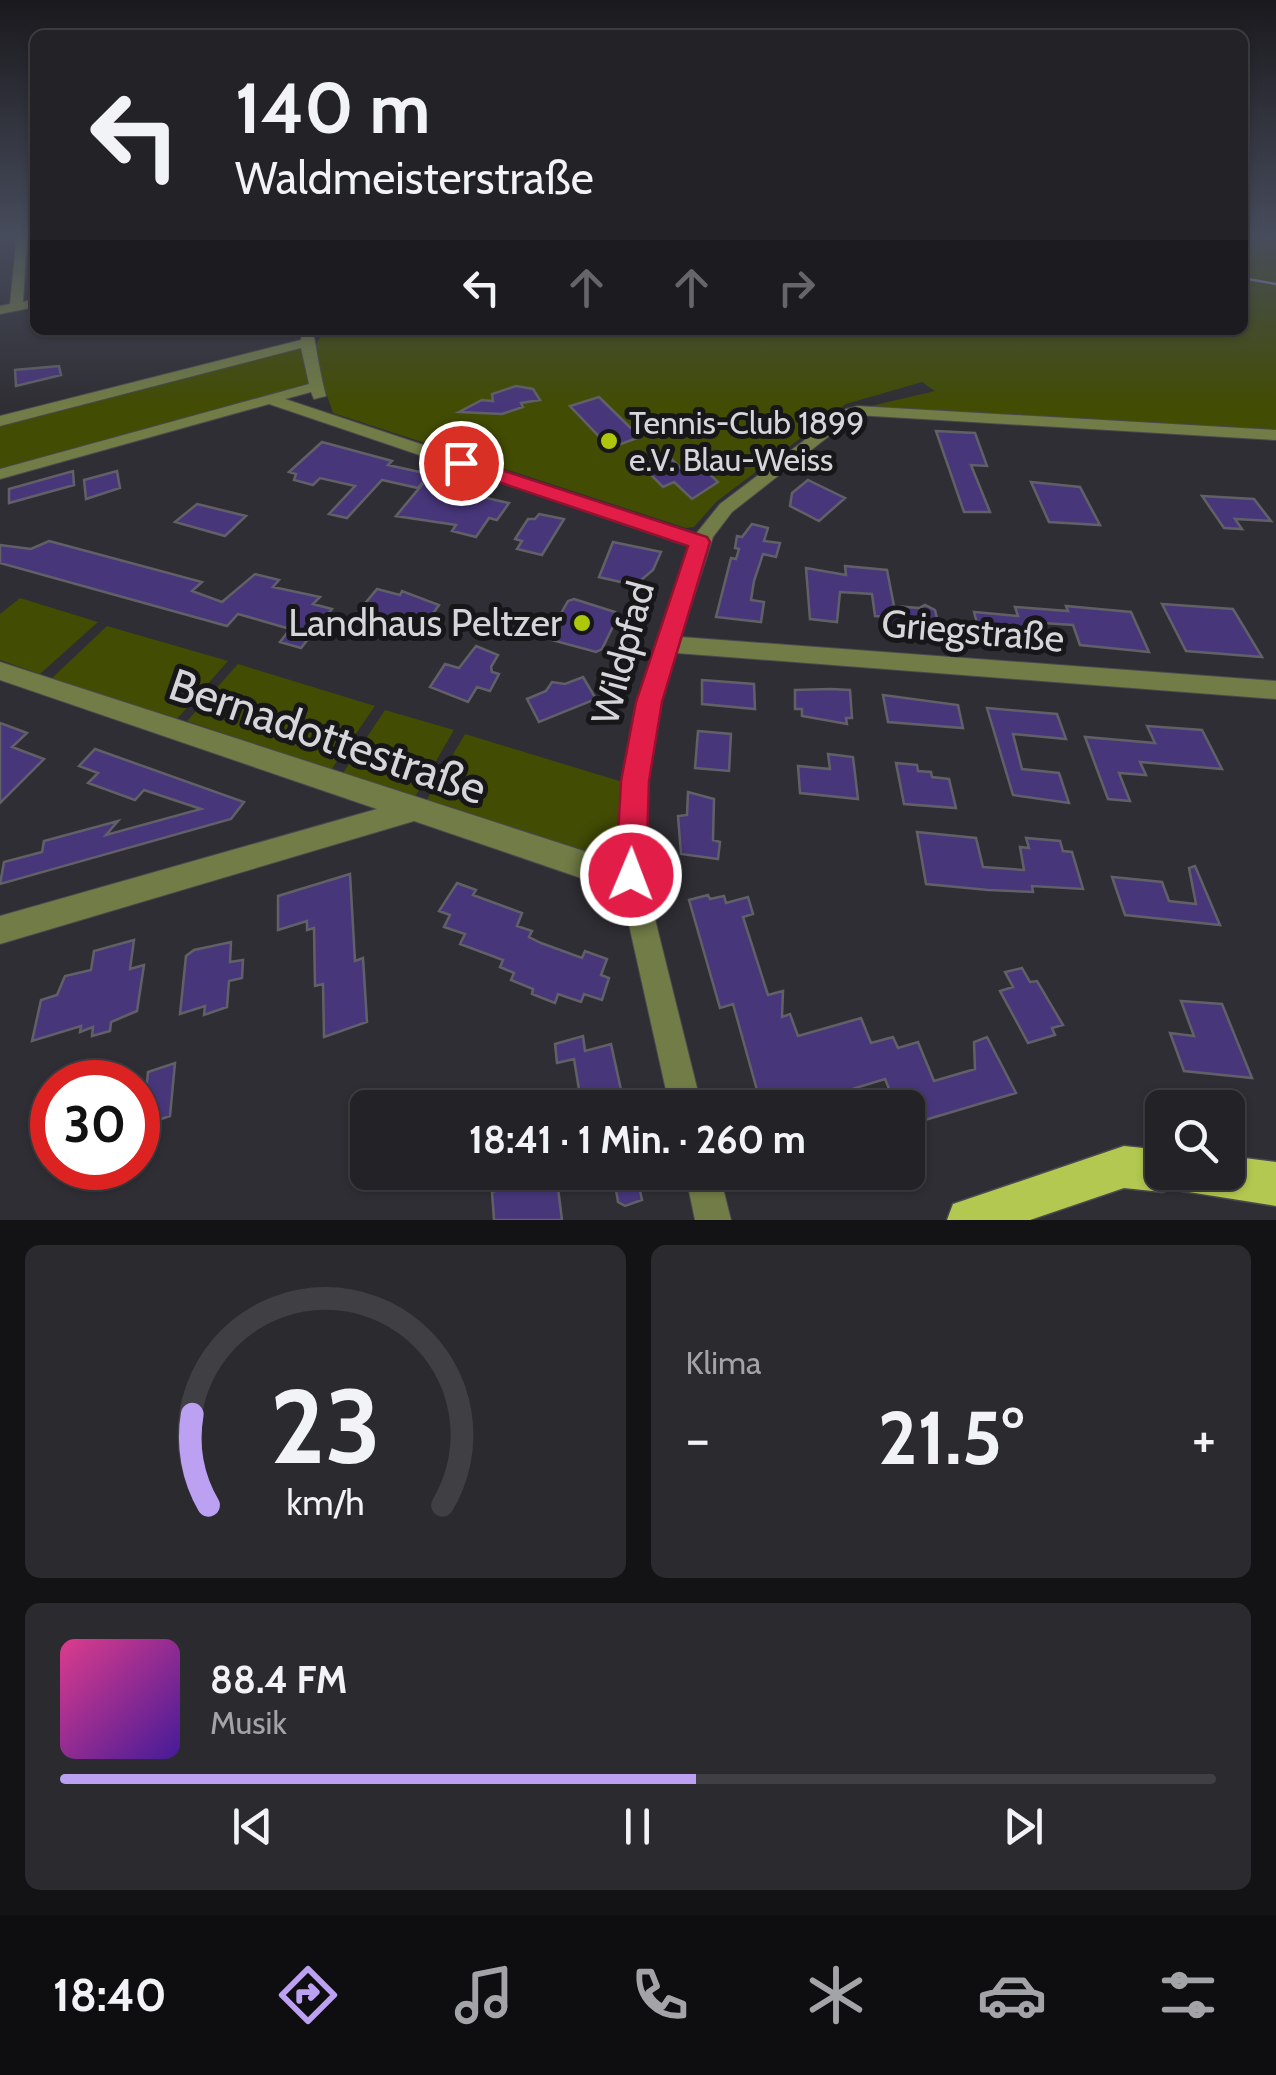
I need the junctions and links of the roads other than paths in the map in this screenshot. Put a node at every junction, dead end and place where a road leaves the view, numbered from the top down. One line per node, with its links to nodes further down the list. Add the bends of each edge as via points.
1 (18, 292): 3 (street)
2 (30, 304): 3 (street)
3 (16, 307): 4 (street)
4 (0, 310)
5 (308, 336): 6 (street); 9 (street)
6 (316, 386): 7 (street); 8 (street)
7 (269, 399): 8 (street); 11 (street)
8 (321, 416): 12 (street)
9 (0, 421)
10 (1276, 435): 12 (street, Wildpfad, via 858,410 726,508)
11 (0, 474)
12 (700, 542): 13 (street, Wildpfad)
13 (665, 644): 15 (street, Griegstraße); 17 (street, Wildpfad, via 635,781)
14 (0, 670): 16 (street, Bernadottestraße)
15 (1276, 690)
16 (414, 810): 17 (street, Bernadottestraße, via 612,876); 18 (street)
17 (631, 875): 19 (street, Wildpfad)
18 (0, 930)
19 (682, 1090)
20 (1145, 1169): 25 (main road, via 1104,1172)
21 (1245, 1180): 22 (main road)
22 (1276, 1184)
23 (706, 1190): 24 (street)
24 (713, 1220)
25 (969, 1220)

